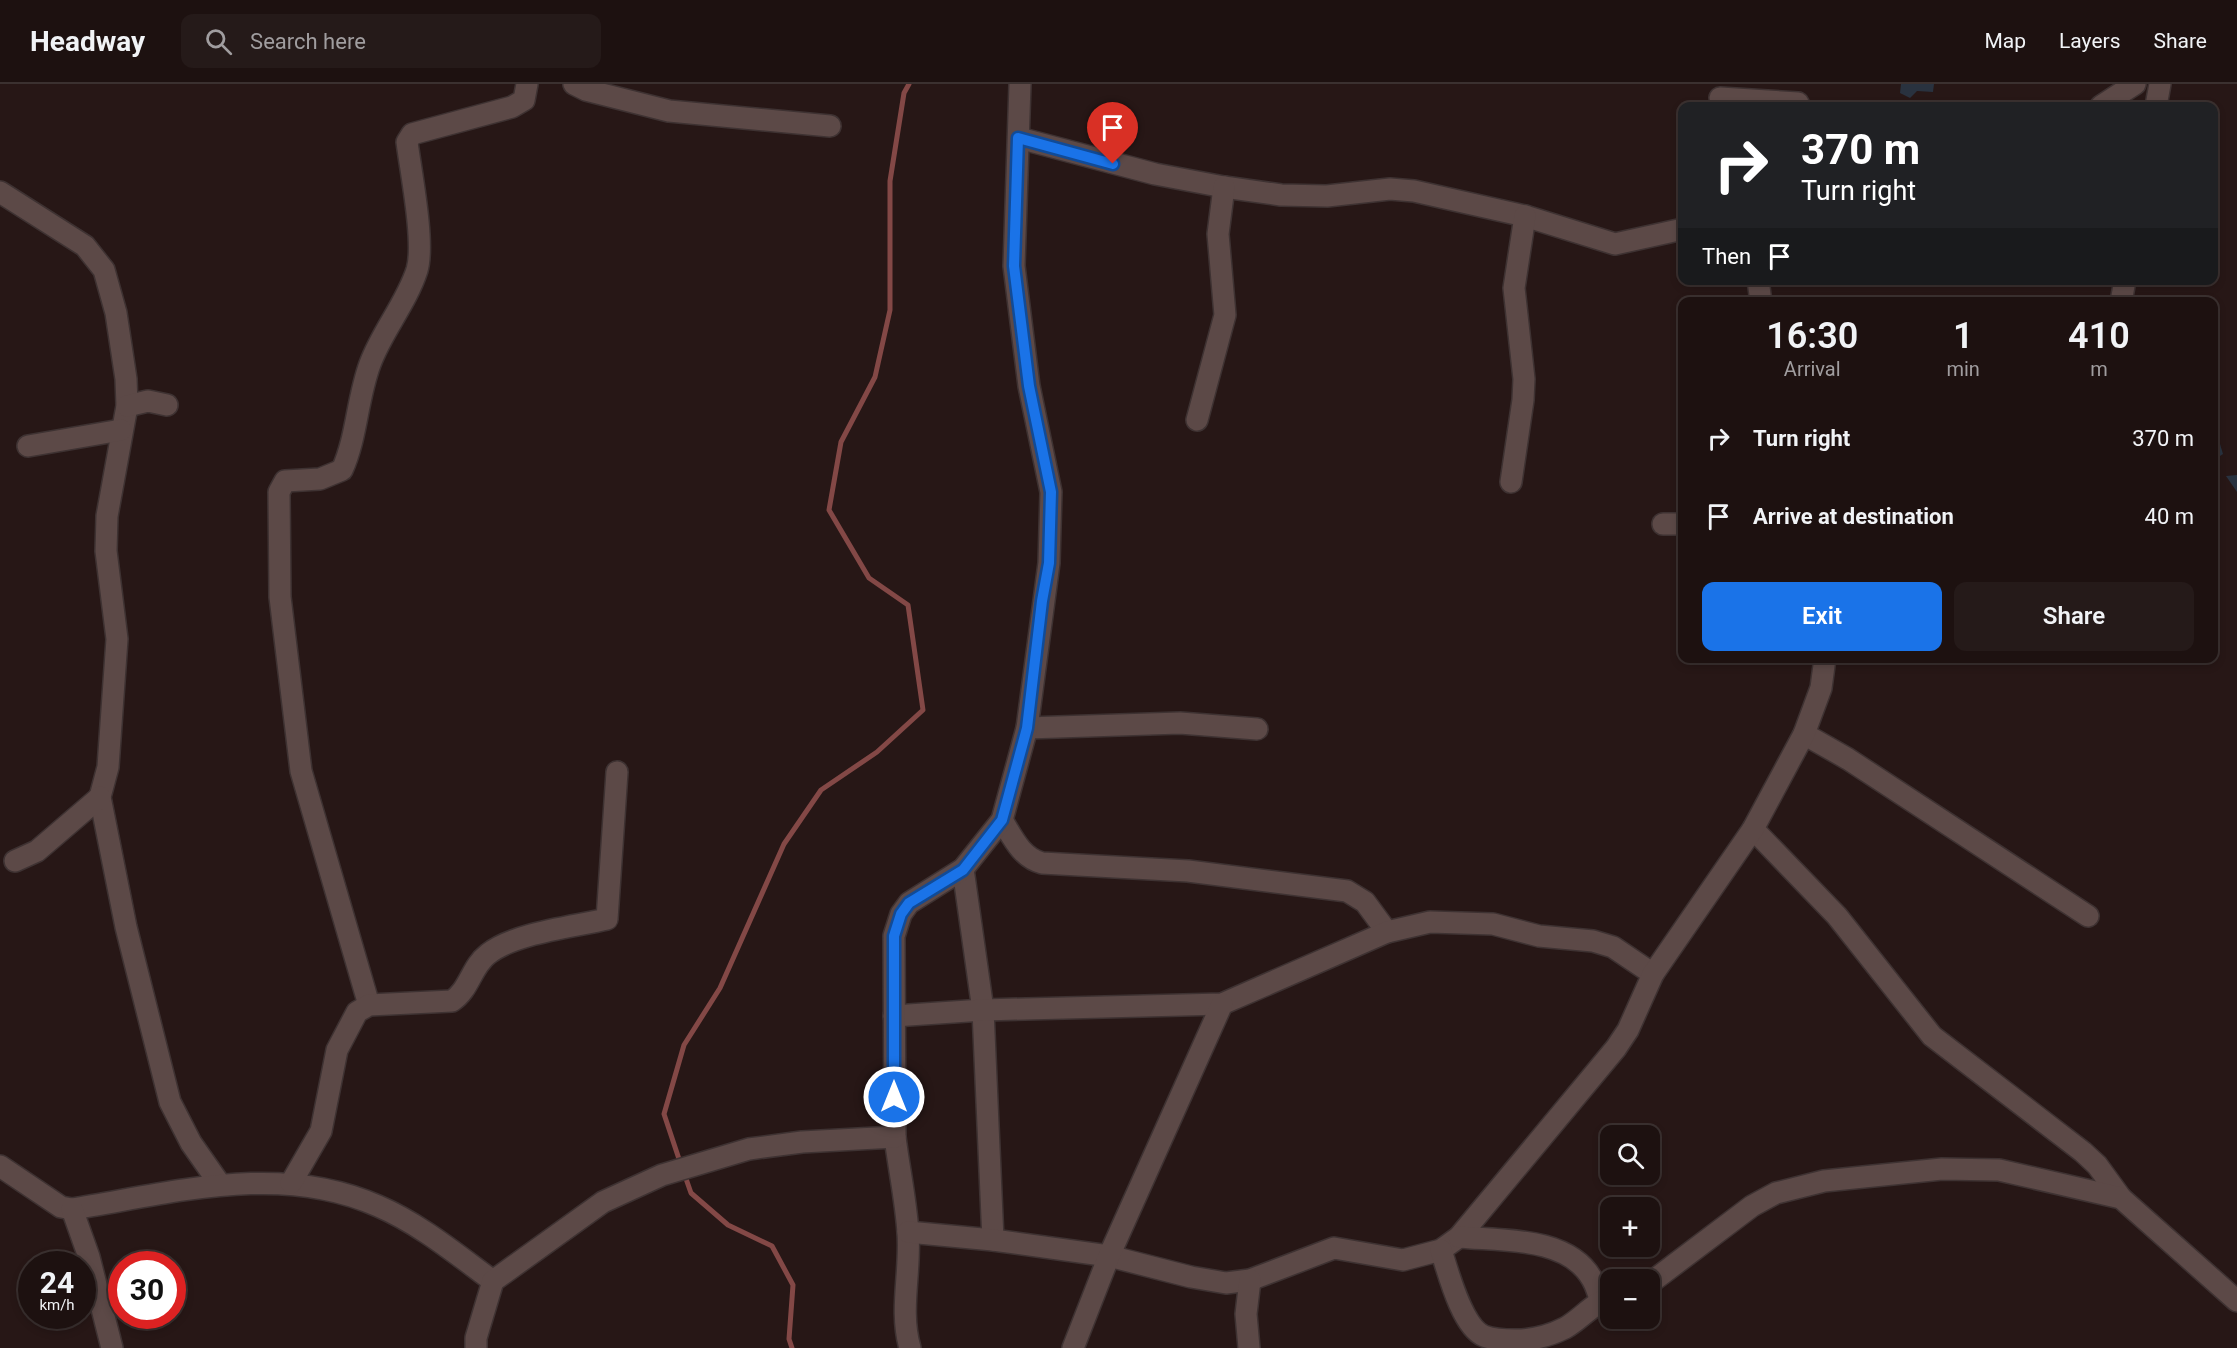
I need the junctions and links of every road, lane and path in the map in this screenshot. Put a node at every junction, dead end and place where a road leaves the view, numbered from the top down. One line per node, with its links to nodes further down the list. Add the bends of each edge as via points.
1 (527, 84): 36 (street, via 524,100 512,107 412,134 407,142 418,267 370,364 350,454 342,470 320,479 285,481 279,492 280,597 300,771)
2 (574, 84): 10 (street, via 669,111)
3 (1020, 84): 11 (street)
4 (2135, 84): 8 (street)
5 (2160, 84): 9 (street)
6 (1720, 98): 7 (street)
7 (1798, 98)
8 (2107, 102)
9 (2157, 102)
10 (830, 126)
11 (1018, 138): 12 (street); 23 (street, via 1014,266 1029,386 1051,492 1049,563)
12 (1224, 188): 14 (street, via 1327,196 1390,189 1414,191); 18 (street, via 1218,234 1225,315)
13 (0, 192): 17 (street, via 85,246 105,270 116,313)
14 (1525, 216): 15 (street, via 1615,244); 21 (street, via 1514,288 1523,400)
15 (1678, 230)
16 (167, 405): 17 (street, via 148,401)
17 (127, 406): 19 (street)
18 (1197, 420)
19 (121, 430): 20 (street); 27 (street, via 107,516 106,551 117,639 108,767)
20 (28, 446)
21 (1511, 482)
22 (1824, 663): 25 (street, via 1821,688)
23 (1027, 728): 24 (street, via 1180,723); 28 (street)
24 (1257, 729)
25 (1804, 734): 29 (street); 32 (street)
26 (617, 772): 36 (street, via 607,919 504,944 478,964 470,982 452,1001)
27 (100, 797): 30 (street, via 37,851); 41 (street, via 126,927 170,1102 191,1143)
28 (1002, 820): 31 (street); 33 (street, via 1030,860 1188,871 1347,891 1365,902)
29 (1753, 829): 34 (street); 43 (street, via 1837,916 1932,1036 2083,1152)
30 (15, 861)
31 (963, 870): 37 (street); 38 (street, via 909,903 901,914 894,936)
32 (2088, 916)
33 (1387, 932): 34 (street, via 1430,922 1493,924 1539,936 1593,941 1614,948); 35 (street)
34 (1653, 974): 46 (street, via 1616,1048)
35 (1222, 1004): 37 (street); 49 (street)
36 (369, 1005): 42 (street, via 357,1012 337,1050 321,1131)
37 (982, 1010): 38 (street); 47 (street)
38 (894, 1016): 39 (street)
39 (895, 1137): 45 (street); 52 (street, via 759,1147 663,1175 603,1202)
40 (0, 1166): 44 (street, via 61,1207)
41 (219, 1183): 42 (street); 44 (street)
42 (291, 1183): 52 (street, via 376,1205 414,1224)
43 (2121, 1198): 50 (street, via 1999,1170 1942,1169 1824,1181 1776,1192); 54 (street)
44 (72, 1209): 57 (street, via 89,1257)
45 (908, 1232): 47 (street); 59 (street, via 904,1311)
46 (1459, 1237): 48 (street); 53 (street, via 1532,1243 1558,1251 1579,1263)
47 (993, 1240): 49 (street)
48 (1441, 1250): 51 (street, via 1403,1260 1334,1248); 56 (street, via 1474,1330)
49 (1109, 1256): 51 (street, via 1226,1283); 60 (street)
50 (1660, 1275)
51 (1250, 1280): 61 (street, via 1246,1314)
52 (493, 1281): 58 (street)
53 (1600, 1290)
54 (2237, 1301)
55 (1600, 1303): 56 (street, via 1566,1327 1542,1337)
56 (1500, 1344)
57 (112, 1348)
58 (476, 1348)
59 (910, 1348)
60 (1073, 1348)
61 (1249, 1348)

